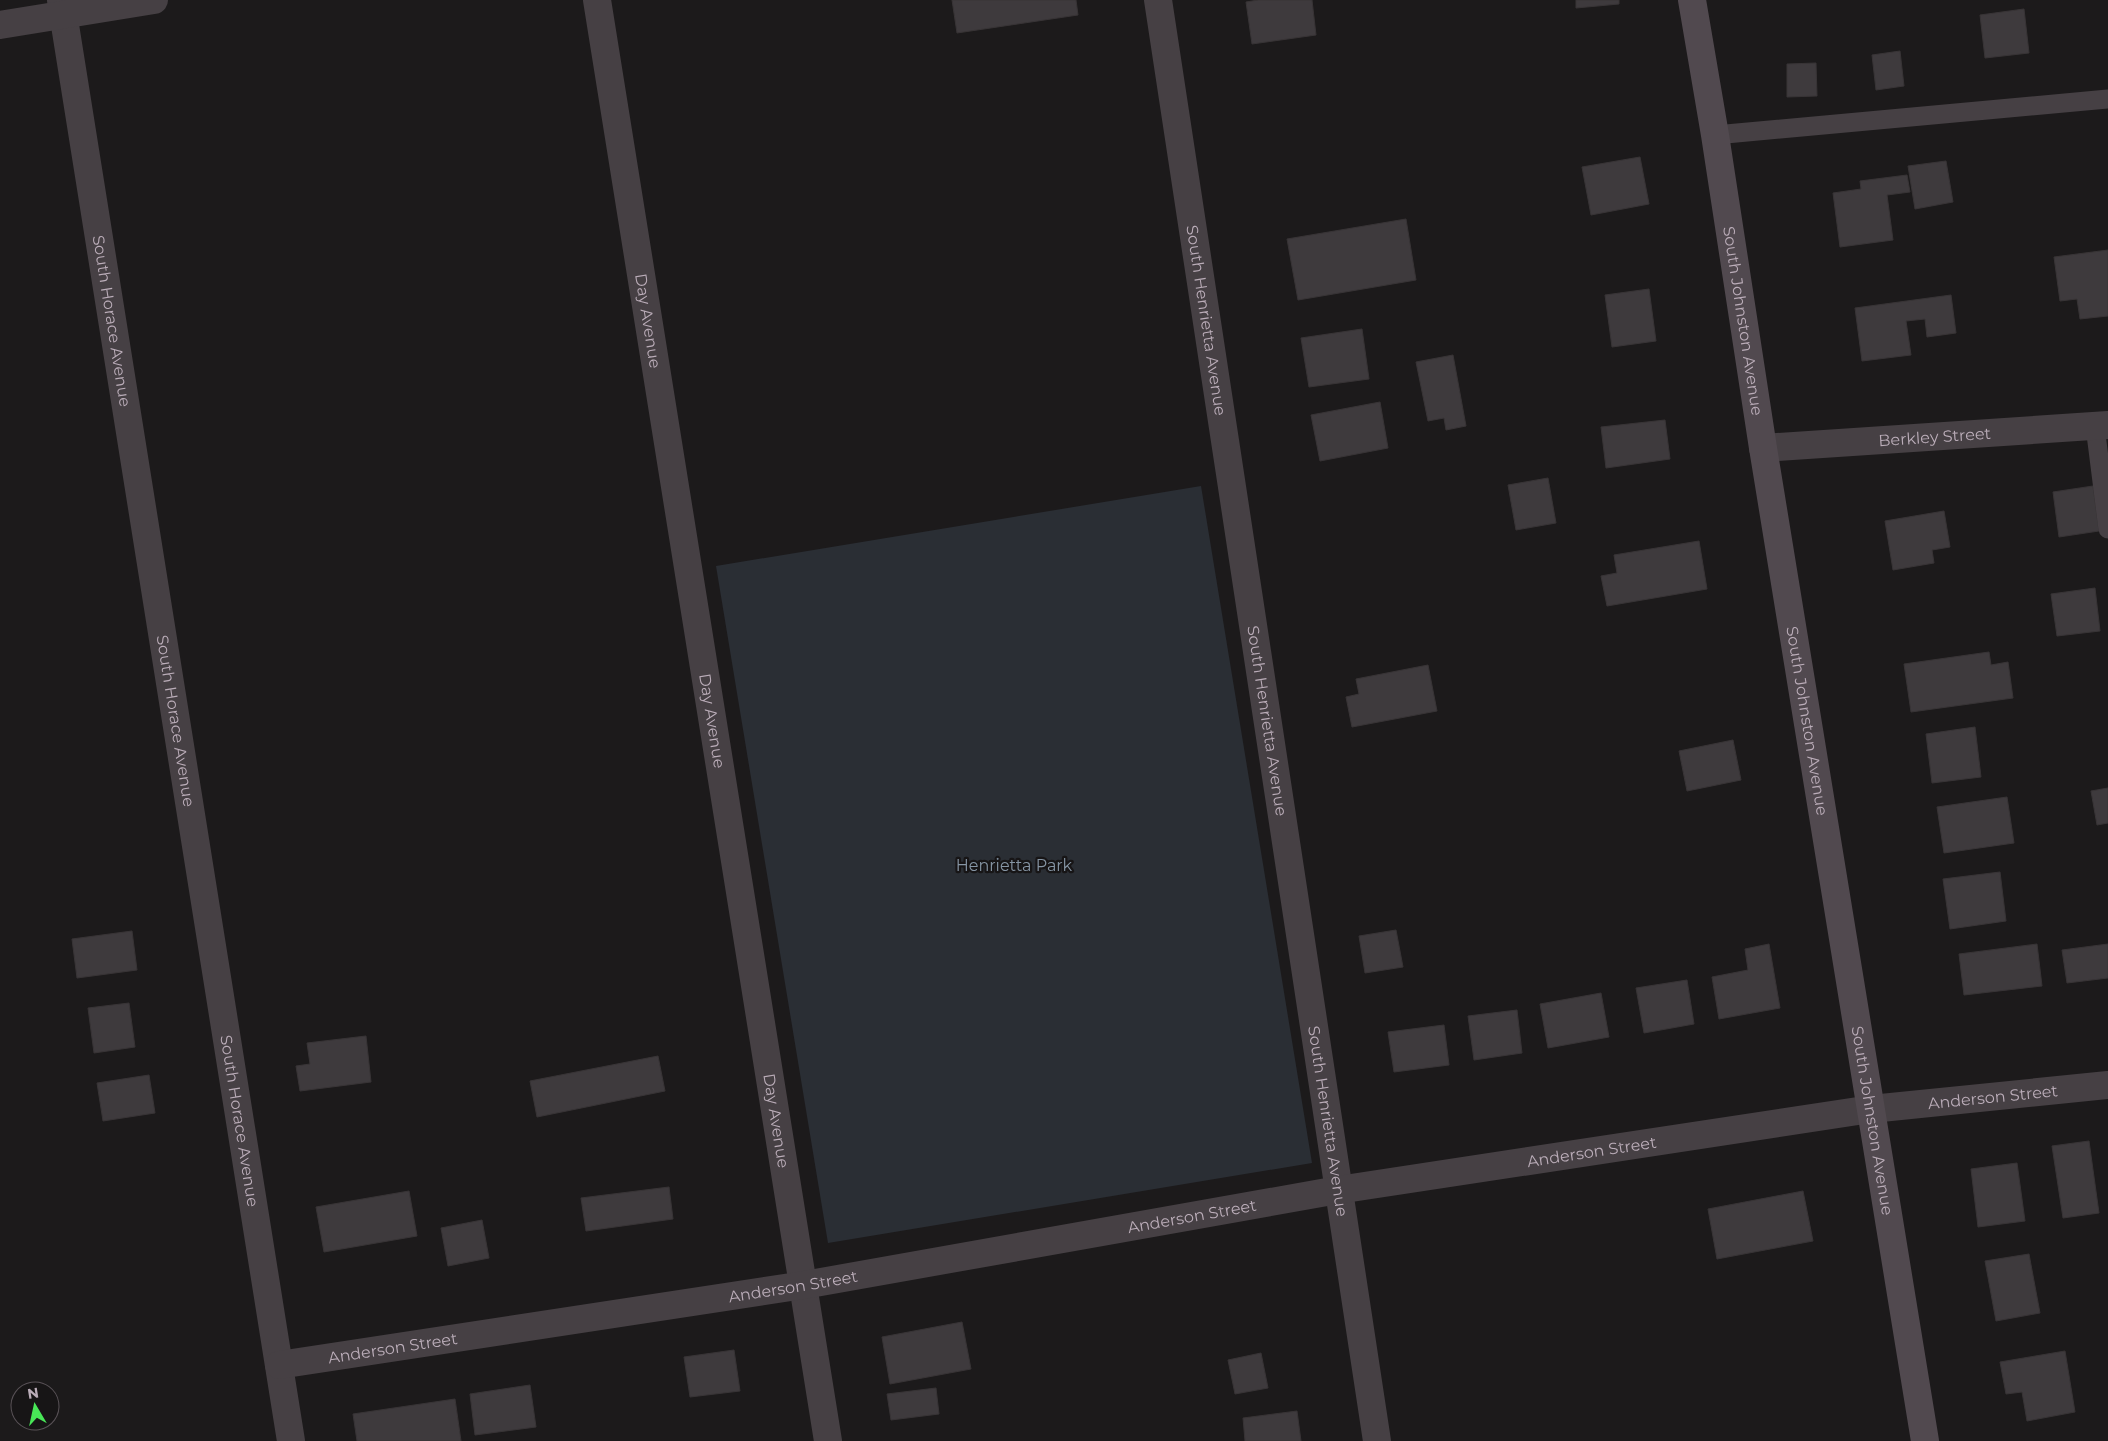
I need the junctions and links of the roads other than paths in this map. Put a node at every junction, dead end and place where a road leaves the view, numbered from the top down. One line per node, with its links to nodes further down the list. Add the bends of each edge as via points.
1 (154, 0): 5 (street)
2 (598, 0): 15 (street, Day Avenue)
3 (1158, 0): 14 (street, South Henrietta Avenue)
4 (1692, 0): 8 (street, South Johnston Avenue)
5 (62, 8): 6 (street); 16 (street, South Horace Avenue)
6 (0, 25)
7 (2108, 99): 8 (lane)
8 (1715, 135): 10 (street, South Johnston Avenue)
9 (2101, 426): 10 (street, Berkley Street); 11 (lane)
10 (1763, 448): 13 (street, South Johnston Avenue)
11 (2108, 529)
12 (2108, 1085): 13 (street, Anderson Street)
13 (1870, 1109): 14 (street, Anderson Street); 20 (street, South Johnston Avenue)
14 (1338, 1190): 15 (street, Anderson Street); 19 (street, South Henrietta Avenue)
15 (804, 1285): 16 (street, Anderson Street); 18 (street, Day Avenue)
16 (279, 1365): 17 (street, South Horace Avenue)
17 (291, 1441)
18 (828, 1441)
19 (1377, 1441)
20 (1925, 1441)

